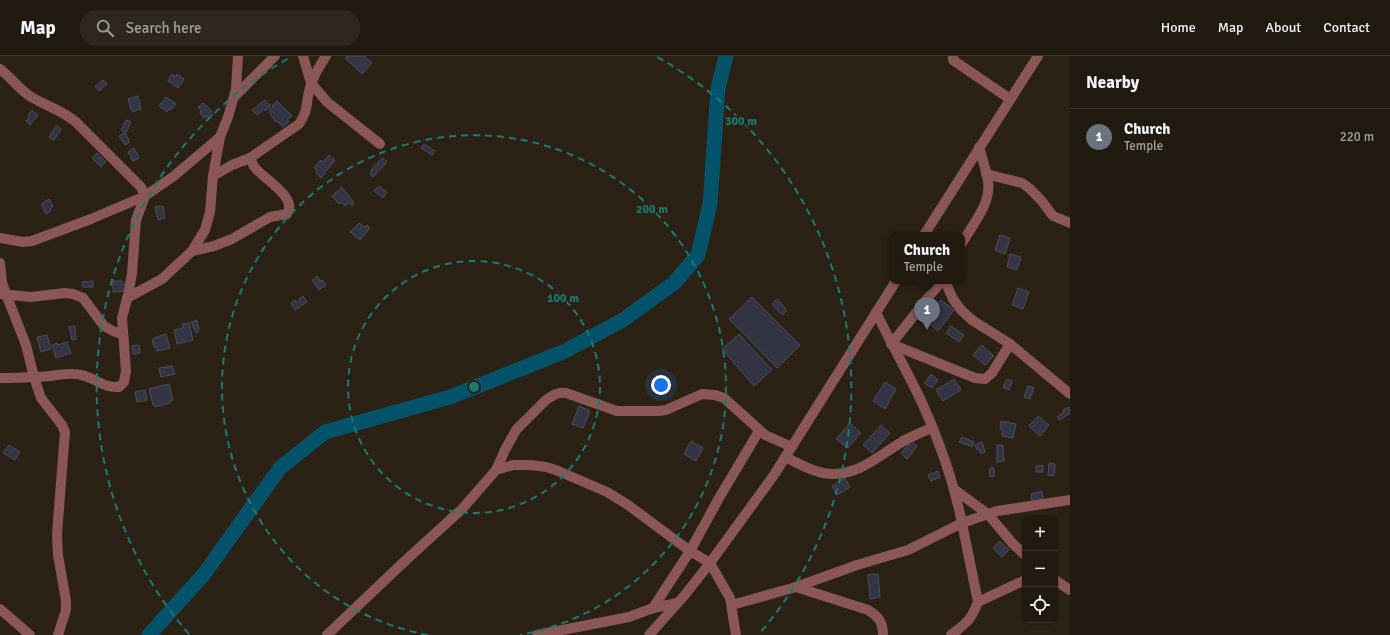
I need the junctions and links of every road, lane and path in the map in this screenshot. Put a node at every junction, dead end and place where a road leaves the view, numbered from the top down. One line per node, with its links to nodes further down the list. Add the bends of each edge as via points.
1 (238, 56): 9 (street)
2 (275, 56): 9 (street)
3 (303, 56): 8 (street)
4 (326, 56): 8 (street)
5 (953, 56): 10 (street, via 953,60)
6 (1038, 56): 10 (street)
7 (0, 70): 17 (street, via 22,91 76,122 141,187)
8 (311, 83): 12 (street, via 327,102); 14 (street, via 304,118)
9 (234, 97): 11 (street)
10 (1010, 99): 13 (street)
11 (220, 137): 16 (street); 17 (street, via 174,176)
12 (380, 144)
13 (979, 147): 15 (street); 19 (street)
14 (250, 158): 16 (street); 22 (street, via 255,168 282,192 289,205 287,214 258,223 232,239)
15 (986, 174): 18 (street, via 1022,183 1037,196 1053,216); 21 (street, via 988,192)
16 (213, 176): 22 (street, via 208,221)
17 (145, 196): 20 (street, via 32,241); 28 (street, via 136,220)
18 (1070, 223)
19 (926, 232)
20 (0, 238)
21 (965, 238)
22 (192, 251): 28 (street, via 162,279)
23 (0, 263): 27 (street)
24 (894, 284): 29 (street)
25 (940, 284): 31 (street)
26 (945, 284): 32 (street, via 961,310)
27 (3, 294): 30 (street, via 31,297 73,294 83,298 104,326); 33 (street, via 26,345)
28 (127, 298): 30 (street, via 122,318)
29 (876, 312): 31 (street); 38 (street)
30 (122, 334): 33 (street, via 126,371 120,387 104,386 82,375)
31 (891, 344): 32 (street, via 975,378 985,379 992,373); 36 (street)
32 (1010, 344): 35 (street)
33 (34, 377): 34 (street); 58 (street, via 42,398 65,432 58,555 66,610)
34 (0, 378)
35 (1069, 390)
36 (932, 428): 39 (street, via 907,439 858,469 844,474 811,469); 41 (street)
37 (759, 431): 38 (street); 40 (street, via 724,398 715,395 702,394 666,410 617,411 561,393 546,400 516,430); 45 (street)
38 (792, 447): 39 (street)
39 (785, 457): 47 (street)
40 (496, 470): 45 (street, via 513,465 556,470 607,492); 59 (street, via 463,508)
41 (955, 490): 43 (street); 44 (street)
42 (1070, 500): 43 (street)
43 (988, 514): 44 (street); 46 (street)
44 (962, 523): 50 (street, via 908,550); 52 (street)
45 (690, 551): 47 (street); 55 (street)
46 (1022, 552)
47 (710, 563): 53 (street); 54 (street, via 726,589)
48 (1022, 581): 52 (street)
49 (1058, 582): 51 (street)
50 (796, 587): 54 (street); 63 (street, via 868,610 877,615 882,623)
51 (1070, 590)
52 (978, 602): 64 (street, via 968,622)
53 (677, 603): 55 (street); 61 (street)
54 (732, 605): 62 (street)
55 (653, 608): 60 (street, via 629,616)
56 (0, 609): 57 (street)
57 (30, 635)
58 (58, 635)
59 (327, 635)
60 (537, 635)
61 (649, 635)
62 (736, 635)
63 (883, 635)
64 (951, 635)

